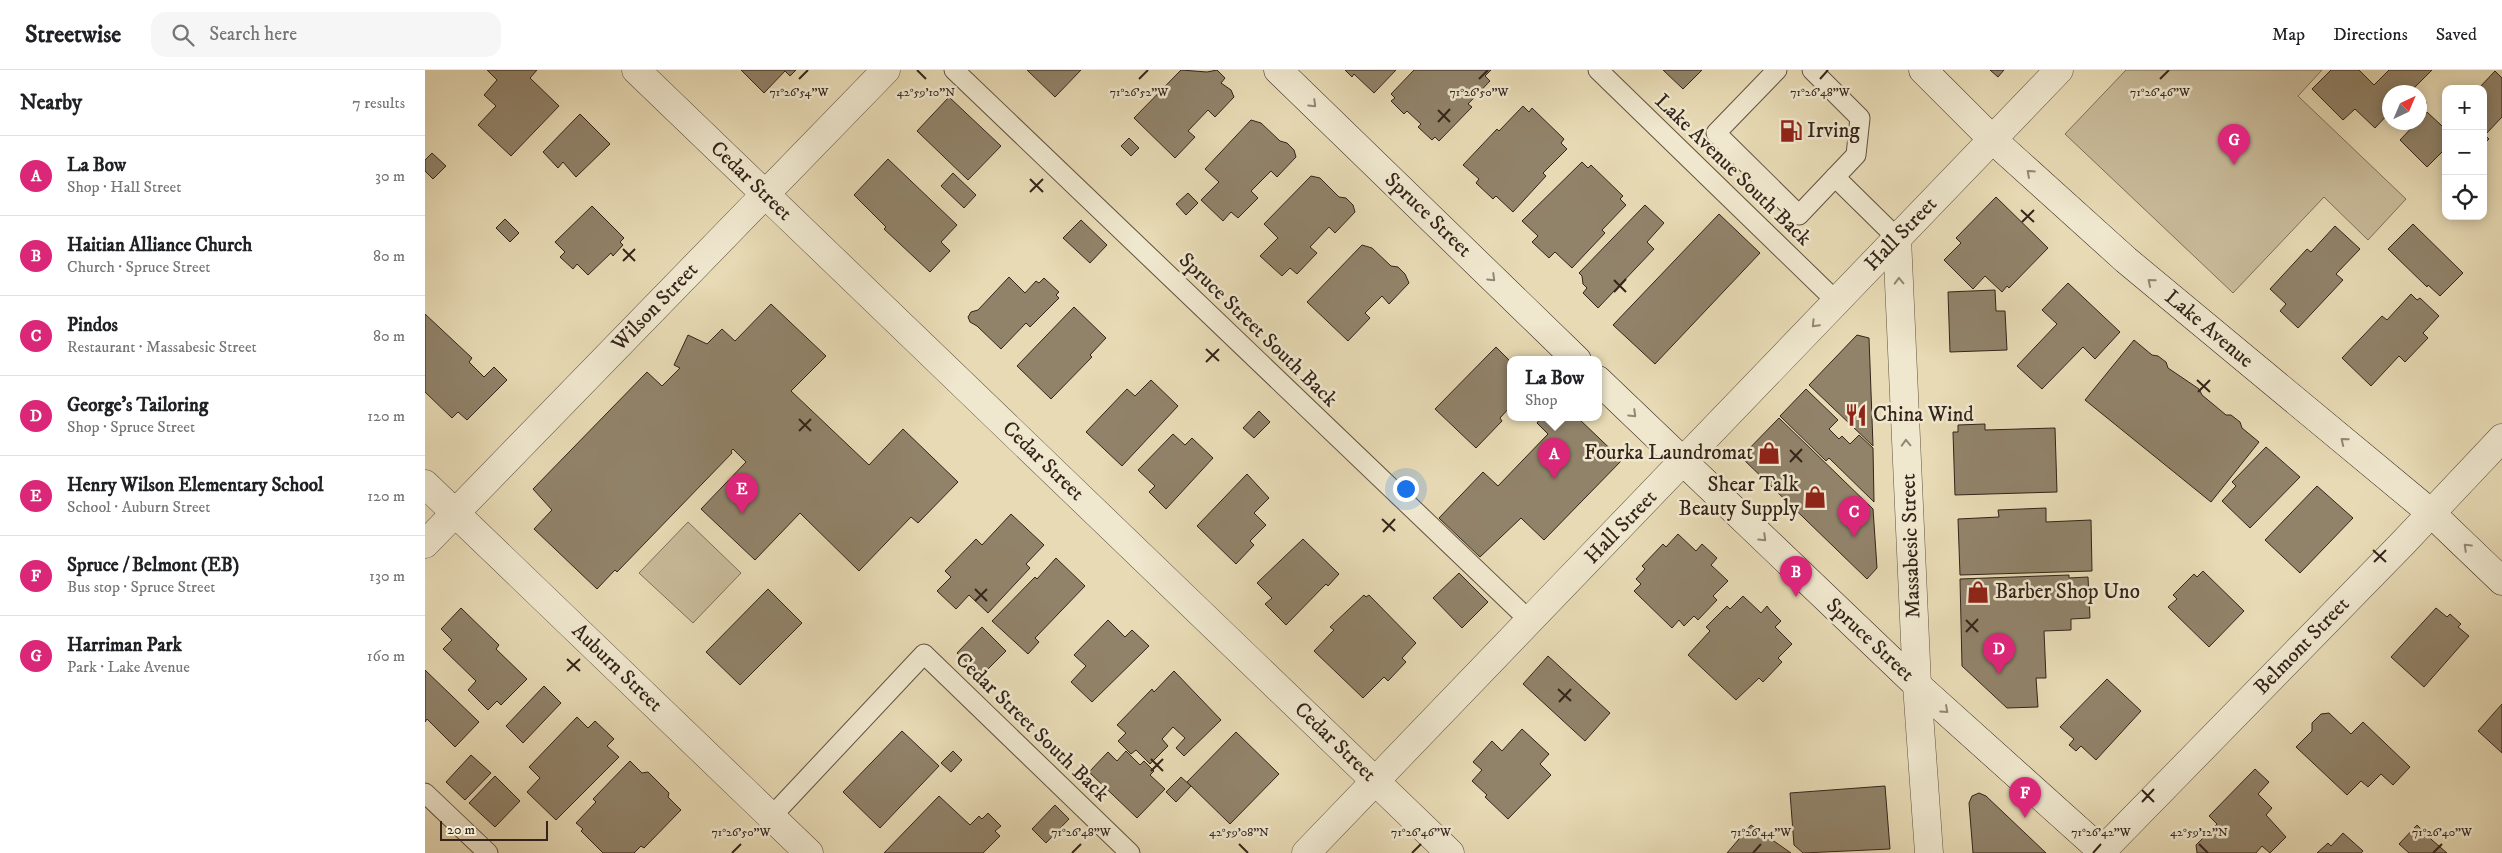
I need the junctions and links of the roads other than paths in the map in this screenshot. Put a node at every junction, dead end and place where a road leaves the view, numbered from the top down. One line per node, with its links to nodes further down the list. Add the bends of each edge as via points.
1 (636, 70): 12 (street, Cedar Street)
2 (886, 70): 12 (street, Wilson Street)
3 (954, 70): 24 (lane, Spruce Street South Back)
4 (1278, 70): 15 (street, Spruce Street, one-way to 15)
5 (1598, 70): 14 (lane, Lake Avenue South Back)
6 (1777, 70): 11 (lane, via 1716,133 1799,215)
7 (1812, 70): 11 (lane, via 1860,118 1856,155)
8 (1923, 70): 10 (street, Lake Avenue)
9 (2059, 70): 10 (street, Hall Street)
10 (1992, 139): 13 (street, Hall Street); 21 (street, Lake Avenue, one-way to 10, via 2133,266)
11 (1835, 177): 13 (lane)
12 (766, 195): 20 (street, Wilson Street); 26 (street, Cedar Street)
13 (1897, 238): 14 (street, Hall Street); 25 (street, Massabesic Street, one-way to 13)
14 (1837, 302): 18 (street, Hall Street, one-way to 18)
15 (1573, 356)
16 (1602, 384): 18 (street, Spruce Street, one-way to 18)
17 (2502, 438): 21 (street, Belmont Street)
18 (1683, 462): 24 (street, Hall Street); 25 (street, Spruce Street, one-way to 25)
19 (425, 484): 20 (street, Auburn Street)
20 (455, 512): 22 (street, Wilson Street); 28 (street, Auburn Street)
21 (2431, 513): 23 (street, Lake Avenue, one-way to 21); 29 (street, Belmont Street)
22 (425, 544)
23 (2502, 581)
24 (1531, 622): 26 (street, Hall Street)
25 (1917, 684): 29 (street, Spruce Street, one-way to 29); 35 (street, Massabesic Street)
26 (1377, 782): 33 (street, Hall Street); 34 (street, Cedar Street)
27 (425, 793): 30 (lane)
28 (771, 817): 31 (street, Auburn Street); 32 (lane, Cedar Street South Back, via 924,654)
29 (2102, 852)
30 (488, 853)
31 (809, 853)
32 (1130, 853)
33 (1307, 853)
34 (1451, 853)
35 (1929, 853)

